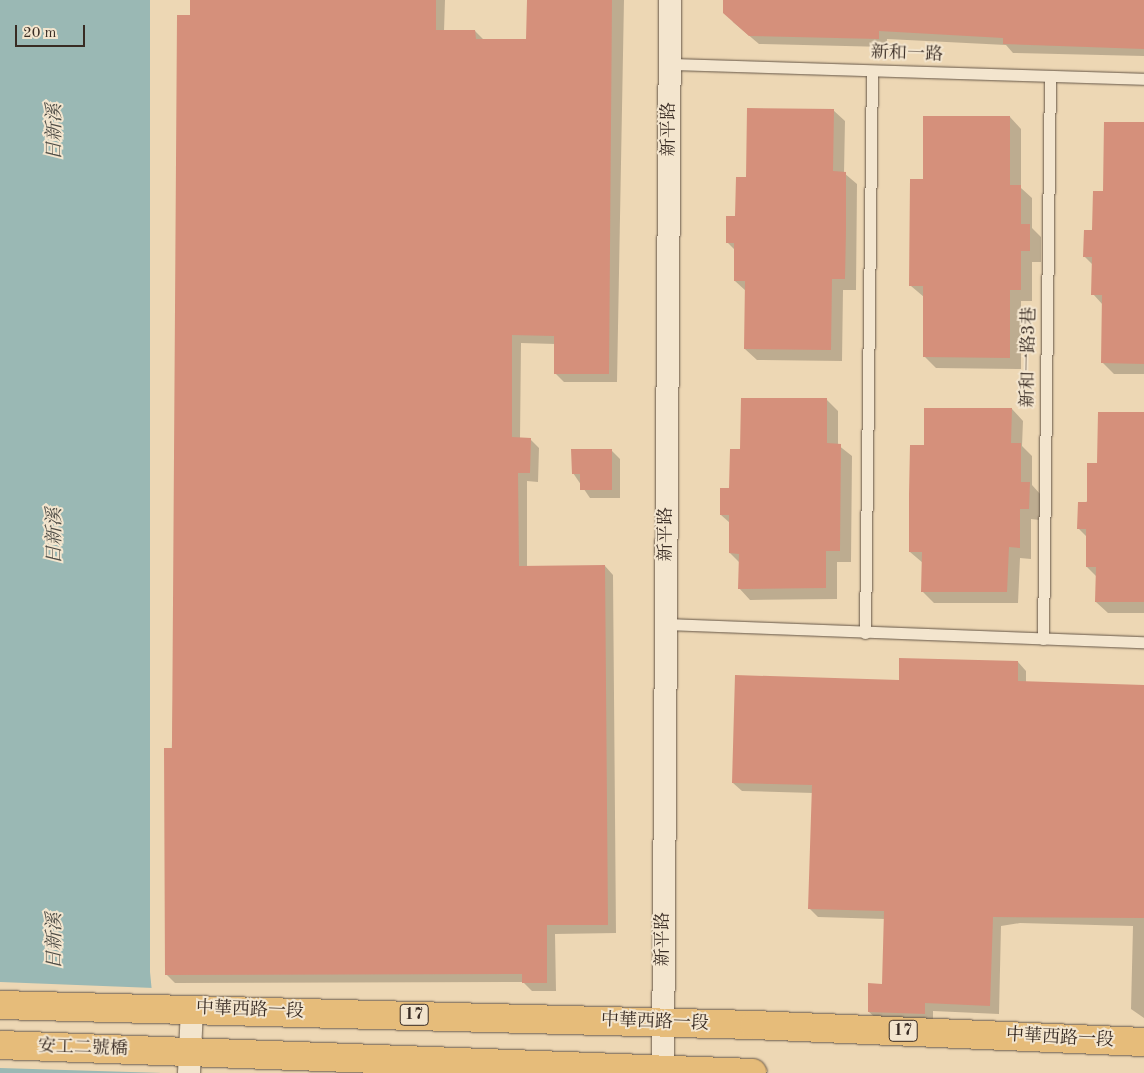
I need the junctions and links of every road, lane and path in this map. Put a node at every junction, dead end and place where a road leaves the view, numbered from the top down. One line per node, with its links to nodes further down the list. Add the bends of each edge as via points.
1 (670, 0): 2 (street, 新平路)
2 (670, 64): 3 (lane, 新和一路); 6 (street, 新平路)
3 (872, 71): 4 (lane, 新和一路); 7 (lane)
4 (1050, 76): 5 (lane, 新和一路); 8 (lane, 新和一路3巷)
5 (1144, 79)
6 (665, 624): 7 (lane); 12 (street, 新平路)
7 (865, 633): 8 (lane)
8 (1044, 639): 9 (lane)
9 (1144, 642)
10 (0, 1005): 11 (main road, 17)
11 (179, 1008): 12 (main road, 中華西路一段 / 17); 15 (street)
12 (663, 1022): 13 (main road, 中華西路一段 / 17); 18 (street, 新平路)
13 (1144, 1042)
14 (0, 1046): 15 (main road, 安工二號橋)
15 (182, 1058): 16 (main road)
16 (403, 1066): 17 (main road)
17 (539, 1068): 18 (main road)
18 (662, 1068): 19 (main road)
19 (725, 1072): 20 (main road)
20 (752, 1073)

